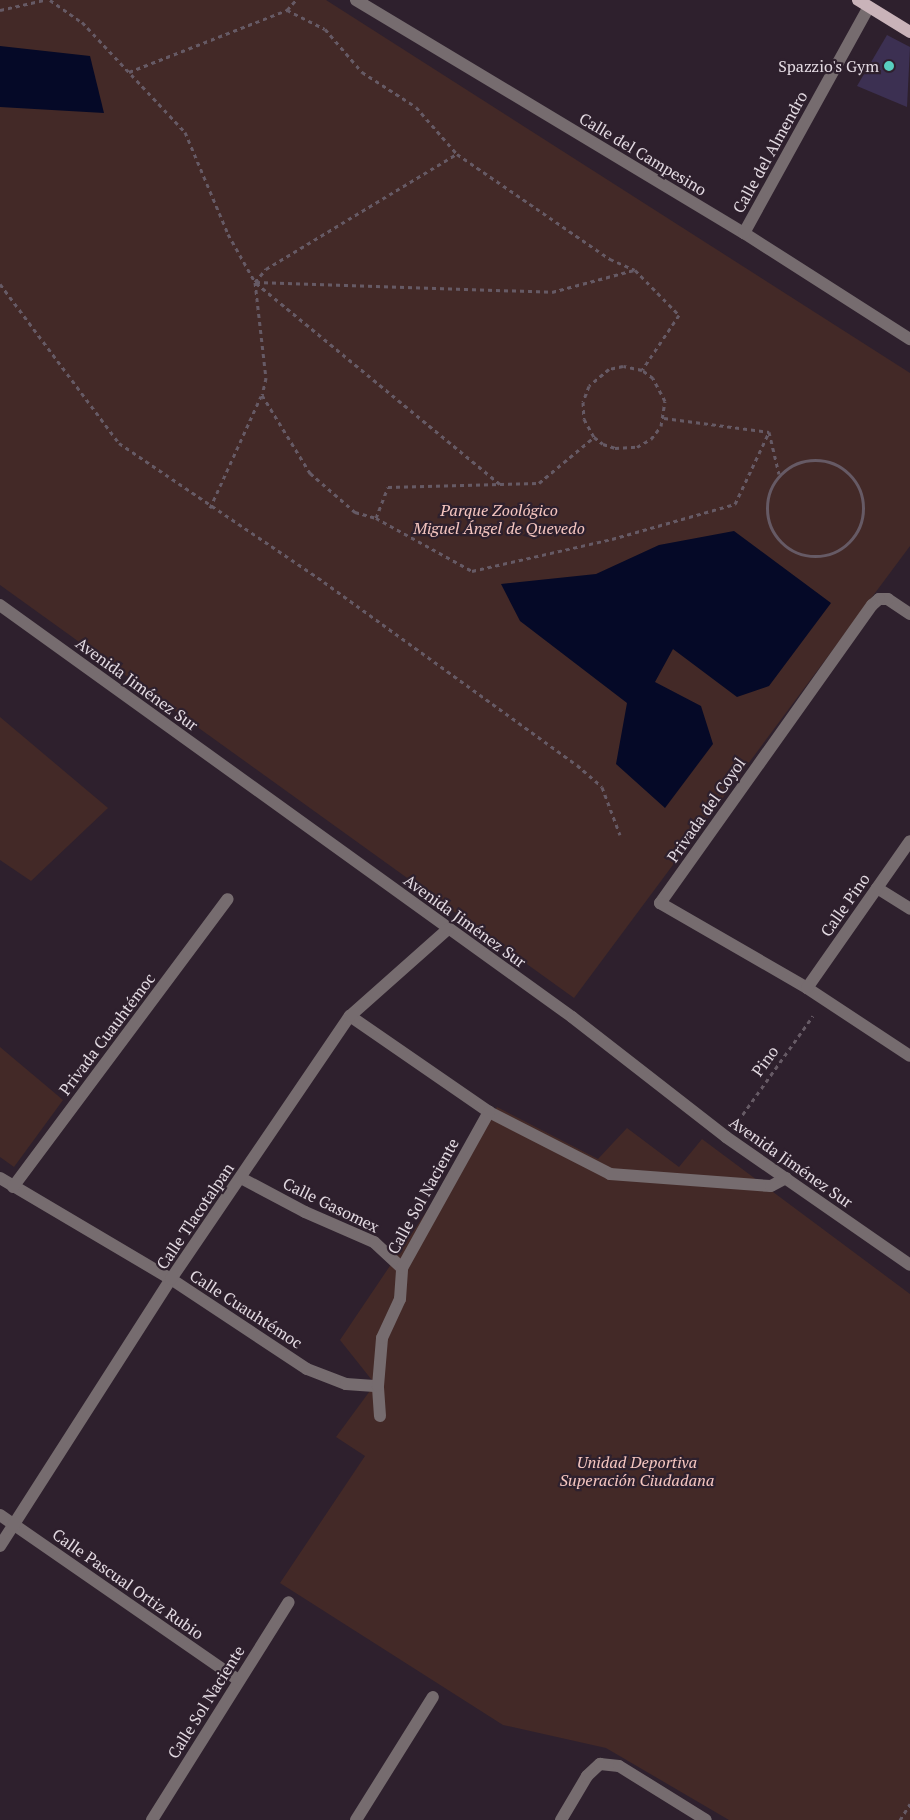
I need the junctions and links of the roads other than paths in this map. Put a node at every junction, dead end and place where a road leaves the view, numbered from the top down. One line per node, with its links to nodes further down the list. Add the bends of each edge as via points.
1 (356, 0): 4 (street, Calle del Campesino)
2 (863, 3): 3 (main road); 4 (street, Calle del Almendro)
3 (910, 32)
4 (744, 233): 5 (street, Calle del Campesino)
5 (910, 339)
6 (0, 605): 12 (street, Avenida Jiménez Sur)
7 (910, 614): 13 (street, Privada del Coyol, via 888,599 879,599 872,605 660,903)
8 (910, 841): 9 (street, Calle Pino)
9 (877, 888): 11 (street); 13 (street, Calle Pino)
10 (228, 900): 20 (street, Privada Cuauhtémoc)
11 (910, 909)
12 (448, 929): 14 (street, Calle Tlacotalpan); 19 (street, Avenida Jiménez Sur, via 572,1017 726,1137)
13 (807, 988): 15 (street)
14 (350, 1016): 16 (street); 18 (street, Calle Tlacotalpan)
15 (910, 1056)
16 (489, 1112): 19 (street, via 610,1174 771,1186); 22 (street, Calle Sol Naciente)
17 (0, 1178): 20 (street, Calle Cuauhtémoc)
18 (241, 1178): 22 (street, Calle Gasomex, via 304,1212 374,1242); 23 (street, Calle Tlacotalpan)
19 (786, 1178): 21 (street, Avenida Jiménez Sur)
20 (13, 1187): 23 (street, Calle Cuauhtémoc)
21 (910, 1265)
22 (402, 1268): 24 (street, Calle Sol Naciente, via 400,1300 382,1338)
23 (171, 1279): 24 (street, Calle Cuauhtémoc, via 307,1369 346,1384); 27 (street, Calle Tlacotalpan)
24 (378, 1386): 25 (street, Calle Sol Naciente)
25 (380, 1416)
26 (0, 1515): 27 (street, Calle Pascual Ortiz Rubio)
27 (15, 1526): 28 (street, Calle Tlacotalpan); 30 (street, Calle Pascual Ortiz Rubio)
28 (0, 1546)
29 (289, 1602): 30 (street, Calle Sol Naciente)
30 (238, 1680): 32 (street, Calle Sol Naciente)
31 (434, 1697): 33 (street)
32 (152, 1820)
33 (356, 1820)
34 (561, 1820): 35 (street, via 587,1776 600,1764 618,1766)
35 (706, 1820)

